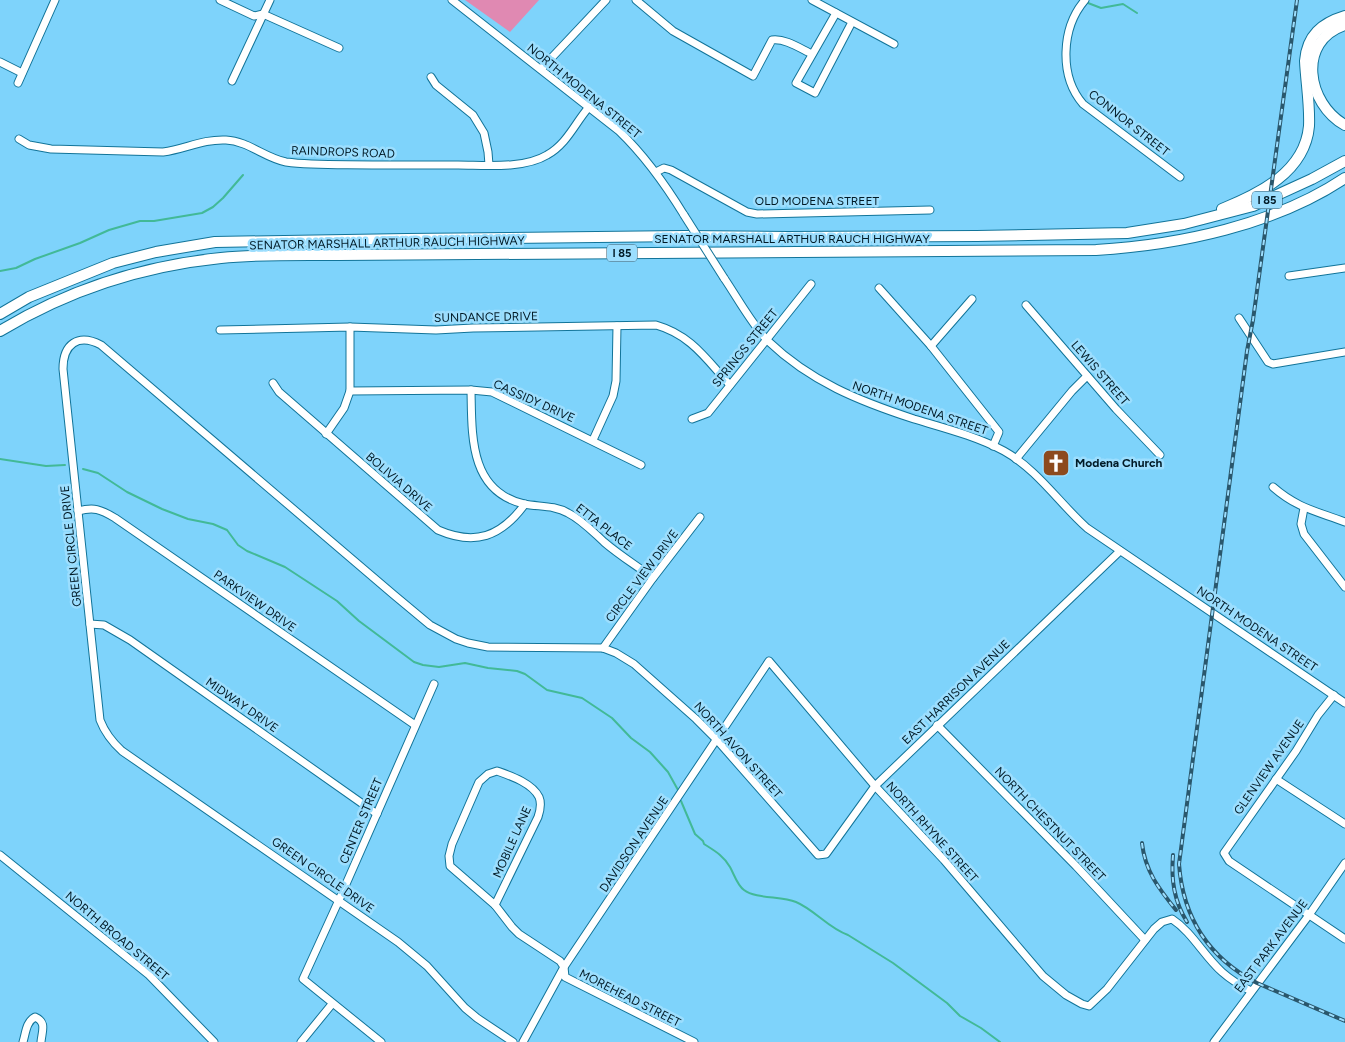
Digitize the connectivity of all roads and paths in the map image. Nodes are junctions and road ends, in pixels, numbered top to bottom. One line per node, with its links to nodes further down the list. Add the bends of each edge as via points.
1 (55, 0): 21 (street)
2 (220, 0): 11 (street, via 254,16)
3 (270, 0): 11 (street)
4 (452, 0): 20 (street, NORTH MODENA STREET)
5 (606, 0): 20 (street)
6 (636, 0): 18 (street, via 673,31 753,76 772,40)
7 (812, 0): 10 (street)
8 (1085, 0): 31 (street, CONNOR STREET, via 1074,17 1066,53 1075,94 1083,104)
9 (1345, 11): 14 (highway)
10 (836, 13): 13 (street); 18 (street)
11 (263, 14): 17 (street); 23 (street)
12 (1345, 16): 14 (highway)
13 (852, 22): 16 (street); 18 (street, via 815,93 796,83)
14 (1327, 22): 34 (highway, via 1313,34 1305,51 1309,117 1302,153 1276,182 1245,200)
15 (1345, 25): 26 (highway, via 1332,31 1319,44 1312,72 1324,107)
16 (894, 44)
17 (339, 48)
18 (812, 54)
19 (0, 62): 21 (street)
20 (541, 69): 25 (street, NORTH MODENA STREET)
21 (22, 73): 24 (street)
22 (431, 77): 29 (street, via 436,85 474,115 484,133)
23 (232, 81)
24 (18, 83)
25 (589, 107): 29 (street, RAINDROPS ROAD, via 562,144 548,155 525,163); 30 (street, NORTH MODENA STREET, via 634,146)
26 (1345, 125)
27 (19, 139): 29 (street, RAINDROPS ROAD, via 29,145 51,149 163,152 203,141 229,140 272,158 304,164)
28 (1345, 161): 34 (highway, SENATOR MARSHALL ARTHUR RAUCH HIGHWAY / I 85, via 1253,206)
29 (489, 165)
30 (656, 172): 33 (street, OLD MODENA STREET, via 664,168 671,170 757,214); 47 (street, NORTH MODENA STREET, bridge)
31 (1180, 177)
32 (1342, 181): 46 (highway, SENATOR MARSHALL ARTHUR RAUCH HIGHWAY / I 85, via 1297,204 1255,220 1193,238 1130,248 339,254 222,258 170,265 89,287)
33 (930, 210)
34 (1184, 224): 41 (highway, SENATOR MARSHALL ARTHUR RAUCH HIGHWAY / I 85, via 1127,232 977,236 215,242 114,263 29,297)
35 (1345, 268): 36 (street)
36 (1288, 276)
37 (811, 284): 47 (street, SPRINGS STREET)
38 (879, 288): 48 (street)
39 (972, 299): 48 (street)
40 (1026, 305): 50 (street, LEWIS STREET)
41 (0, 314)
42 (1239, 318): 49 (street, via 1268,362 1273,364)
43 (617, 326): 44 (street, SUNDANCE DRIVE, via 436,330); 52 (street, SUNDANCE DRIVE, via 656,325 684,337); 57 (street, via 613,396)
44 (350, 327): 45 (street, SUNDANCE DRIVE); 54 (street)
45 (220, 330)
46 (0, 331)
47 (767, 340): 52 (street, SPRINGS STREET); 58 (street, NORTH MODENA STREET, via 816,379 843,393)
48 (931, 346): 58 (street, via 999,432)
49 (1345, 352)
50 (1087, 376): 59 (street, LEWIS STREET); 60 (street)
51 (274, 383): 56 (street, BOLIVIA DRIVE, via 279,392)
52 (730, 385): 55 (street, SPRINGS STREET, via 708,413)
53 (471, 390): 54 (street, CASSIDY DRIVE); 57 (street, CASSIDY DRIVE, via 492,392); 63 (street, ETTA PLACE, via 475,458 480,470 505,497)
54 (350, 391): 56 (street, via 344,408)
55 (692, 419)
56 (326, 434): 63 (street, BOLIVIA DRIVE, via 426,521 452,536 473,538 497,531 510,523)
57 (593, 440): 61 (street, CASSIDY DRIVE)
58 (993, 446): 60 (street, NORTH MODENA STREET)
59 (1160, 454)
60 (1016, 458): 68 (street, NORTH MODENA STREET, via 1075,518)
61 (641, 465)
62 (1273, 487): 64 (street)
63 (525, 504): 69 (street, ETTA PLACE, via 551,506 567,512)
64 (1304, 508): 67 (street); 70 (street, via 1301,524 1304,534)
65 (78, 511): 71 (street, GREEN CIRCLE DRIVE); 72 (street, GREEN CIRCLE DRIVE, via 63,358 72,344 86,340 101,345 430,625); 78 (street, PARKVIEW DRIVE, via 90,508 115,518)
66 (700, 517): 69 (street, CIRCLE VIEW DRIVE)
67 (1345, 522)
68 (1120, 551): 76 (street, NORTH MODENA STREET); 79 (street, EAST HARRISON AVENUE)
69 (653, 578): 73 (street, CIRCLE VIEW DRIVE)
70 (1345, 587)
71 (90, 624): 83 (street, MIDWAY DRIVE, via 104,625 130,640); 88 (street, GREEN CIRCLE DRIVE, via 100,720 111,741)
72 (462, 641): 73 (street, NORTH AVON STREET, via 488,646)
73 (603, 648): 80 (street, NORTH AVON STREET, via 634,664)
74 (769, 661): 80 (street, DAVIDSON AVENUE); 82 (street, NORTH RHYNE STREET)
75 (434, 684): 78 (street, CENTER STREET)
76 (1334, 695): 77 (street, NORTH MODENA STREET); 81 (street, GLENVIEW AVENUE)
77 (1345, 703)
78 (414, 725): 83 (street, CENTER STREET)
79 (937, 725): 82 (street, EAST HARRISON AVENUE); 92 (street, NORTH CHESTNUT STREET)
80 (717, 740): 85 (street, NORTH AVON STREET); 93 (street, DAVIDSON AVENUE)
81 (1276, 779): 84 (street); 90 (street, GLENVIEW AVENUE, via 1224,853 1229,862)
82 (875, 786): 85 (street, EAST HARRISON AVENUE, via 826,854); 92 (street, NORTH RHYNE STREET, via 944,860 1043,976 1082,1004 1089,1006 1107,989)
83 (377, 814): 88 (street, CENTER STREET)
84 (1345, 824)
85 (818, 855)
86 (1, 857): 98 (street, NORTH BROAD STREET, via 149,975)
87 (1345, 863): 90 (street, EAST PARK AVENUE)
88 (339, 900): 95 (street, CENTER STREET, via 303,979); 101 (street, GREEN CIRCLE DRIVE, via 418,958 464,1008)
89 (495, 905): 89 (street, MOBILE LANE, via 450,866 449,856 479,782 497,771 531,788 539,797 541,806); 93 (street, MOBILE LANE, via 519,934)
90 (1309, 915): 91 (street); 94 (street, EAST PARK AVENUE)
91 (1345, 939)
92 (1145, 940): 94 (street, via 1162,922 1172,919 1181,924 1221,971)
93 (564, 967): 102 (street, DAVIDSON AVENUE); 103 (street, MOREHEAD STREET, via 565,977)
94 (1251, 991): 104 (street, EAST PARK AVENUE)
95 (332, 1004): 99 (street); 100 (street)
96 (23, 1042): 97 (street, via 30,1019 35,1017 44,1024)
97 (41, 1042)
98 (214, 1042)
99 (301, 1042)
100 (381, 1042)
101 (514, 1042)
102 (523, 1042)
103 (694, 1042)
104 (1214, 1042)

